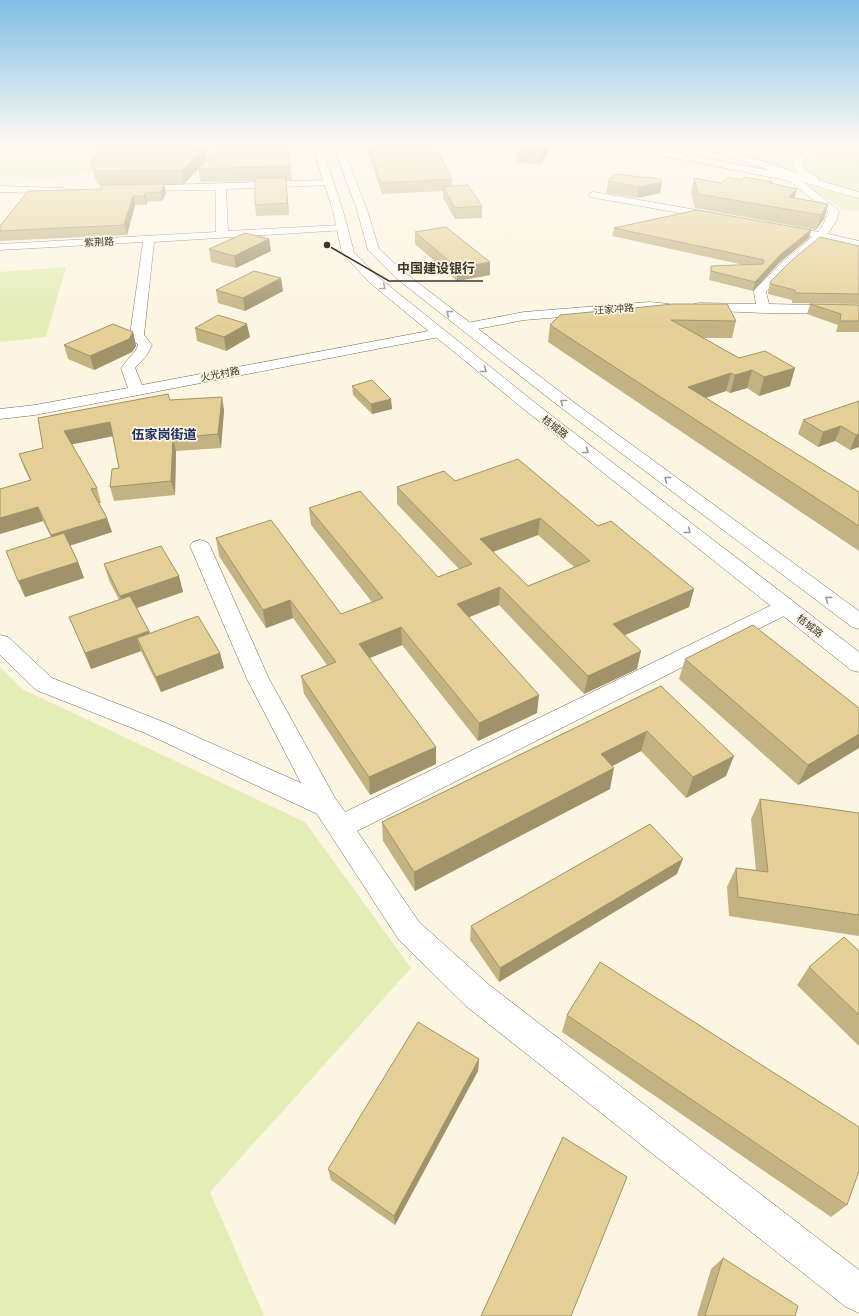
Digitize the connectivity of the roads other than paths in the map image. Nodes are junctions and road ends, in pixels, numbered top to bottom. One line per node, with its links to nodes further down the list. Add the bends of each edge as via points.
1 (221, 203): 9 (main road)
2 (335, 203): 7 (main road, 桔城路)
3 (359, 203): 16 (main road, one-way to 3, via 400,275 374,250)
4 (643, 203): 6 (main road)
5 (824, 203): 10 (main road, via 834,211)
6 (733, 219)
7 (341, 228): 9 (main road, 紫荆路); 17 (main road, 桔城路, one-way to 17, via 348,253 374,280)
8 (801, 232): 10 (main road)
9 (222, 234): 11 (main road, 紫荆路)
10 (822, 236): 12 (main road); 14 (main road, via 793,258 760,292)
11 (149, 239): 13 (main road, 紫荆路); 18 (main road, via 137,335 145,345 139,357 130,362 128,368)
12 (859, 244)
13 (0, 247)
14 (764, 308): 15 (main road, 汪家冲路); 16 (main road, 汪家冲路, via 650,306 524,316)
15 (859, 310)
16 (467, 327): 22 (main road, one-way to 16)
17 (439, 333): 18 (main road, 火光村路); 21 (main road, 桔城路, one-way to 21)
18 (137, 390): 19 (main road, 火光村路, via 35,410)
19 (0, 414)
20 (200, 546): 25 (main road, via 258,679)
21 (785, 607): 24 (main road, 桔城路); 25 (main road)
22 (859, 622)
23 (0, 642): 25 (main road, via 44,684 153,727)
24 (859, 664)
25 (333, 817): 26 (main road, via 409,931 477,995)
26 (859, 1294)

